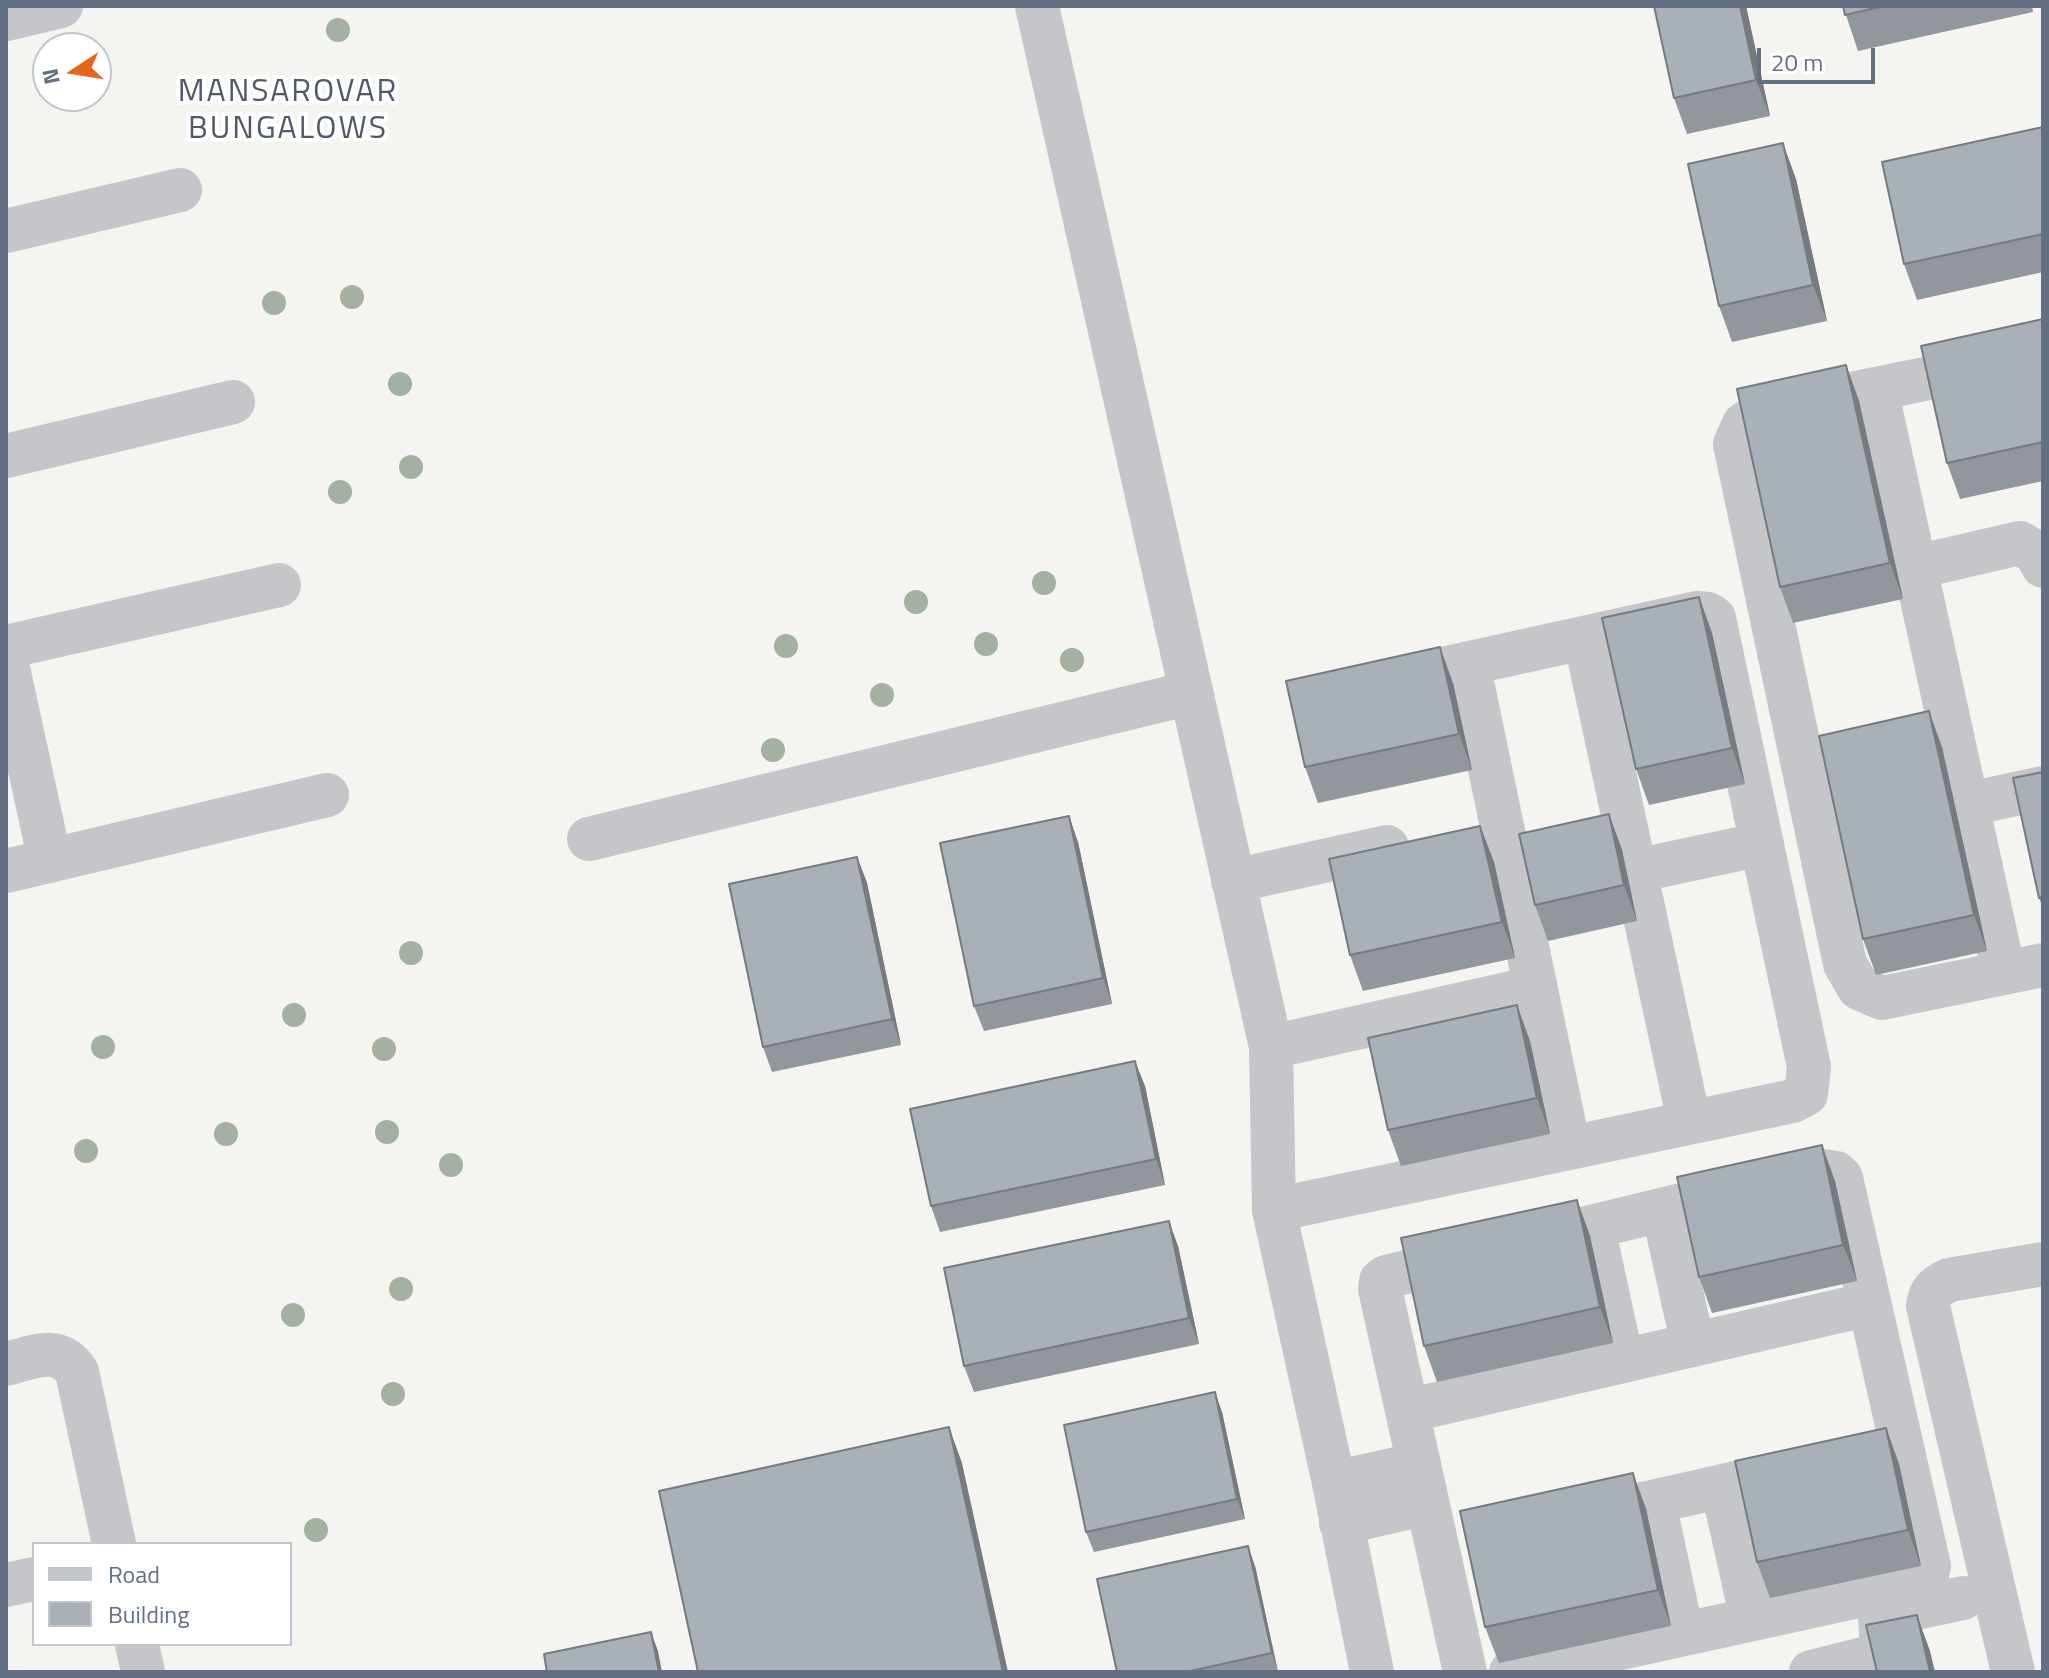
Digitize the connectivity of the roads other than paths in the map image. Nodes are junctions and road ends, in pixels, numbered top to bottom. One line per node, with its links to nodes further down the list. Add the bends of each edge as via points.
1 (61, 6): 3 (street)
2 (1037, 6): 18 (street)
3 (6, 19)
4 (180, 190): 5 (street)
5 (6, 231)
6 (2043, 355): 7 (street)
7 (1876, 389): 11 (street); 29 (street, via 1762,412 1744,424 1735,444 1845,964 1859,988 1882,998)
8 (233, 402): 9 (street)
9 (6, 456)
10 (2043, 566): 11 (street, via 2036,553 2020,543)
11 (1916, 567): 21 (street)
12 (279, 585): 14 (street)
13 (1585, 638): 16 (street); 24 (street, via 1697,613 1714,618); 27 (street)
14 (6, 647)
15 (6, 659): 25 (street)
16 (1468, 663): 17 (street); 30 (street, via 1484,825)
17 (1349, 690)
18 (1190, 693): 23 (street); 28 (street)
19 (2043, 788): 21 (street)
20 (327, 795): 25 (street)
21 (1969, 804): 29 (street)
22 (1424, 838): 28 (street)
23 (589, 839)
24 (1762, 844): 27 (street); 32 (street, via 1809,1067 1806,1094)
25 (50, 861): 26 (street)
26 (6, 871)
27 (1635, 871): 32 (street)
28 (1233, 881): 31 (street)
29 (2024, 969)
30 (1534, 988): 31 (street); 33 (street)
31 (1271, 1047): 34 (street)
32 (1689, 1121): 33 (street)
33 (1569, 1148): 34 (street)
34 (1274, 1210): 47 (street)
35 (1663, 1210): 36 (street); 38 (street, via 1823,1171 1836,1173); 39 (street)
36 (1593, 1227): 40 (street); 42 (street, via 1381,1281)
37 (2043, 1264): 62 (street, via 1949,1280 1936,1286 1928,1306)
38 (1869, 1304): 39 (street); 43 (street)
39 (1693, 1345): 40 (street)
40 (1622, 1361): 42 (street)
41 (6, 1364): 49 (street, via 59,1355 77,1372)
42 (1407, 1411): 44 (street)
43 (1902, 1447): 45 (street); 53 (street, via 1929,1566 1926,1580)
44 (1423, 1484): 47 (street); 59 (street, via 1454,1546)
45 (1722, 1486): 46 (street); 53 (street)
46 (1654, 1502): 48 (street); 54 (street)
47 (1337, 1503): 58 (street)
48 (1546, 1526)
49 (114, 1542)
50 (32, 1579): 51 (street)
51 (6, 1585)
52 (1963, 1598): 56 (street, via 1880,1619 1879,1655)
53 (1752, 1619): 54 (street)
54 (1682, 1634): 60 (street)
55 (137, 1646): 57 (street)
56 (1859, 1666): 61 (street)
57 (143, 1672)
58 (1372, 1672)
59 (1465, 1672)
60 (1511, 1672)
61 (1811, 1672)
62 (2013, 1672)

